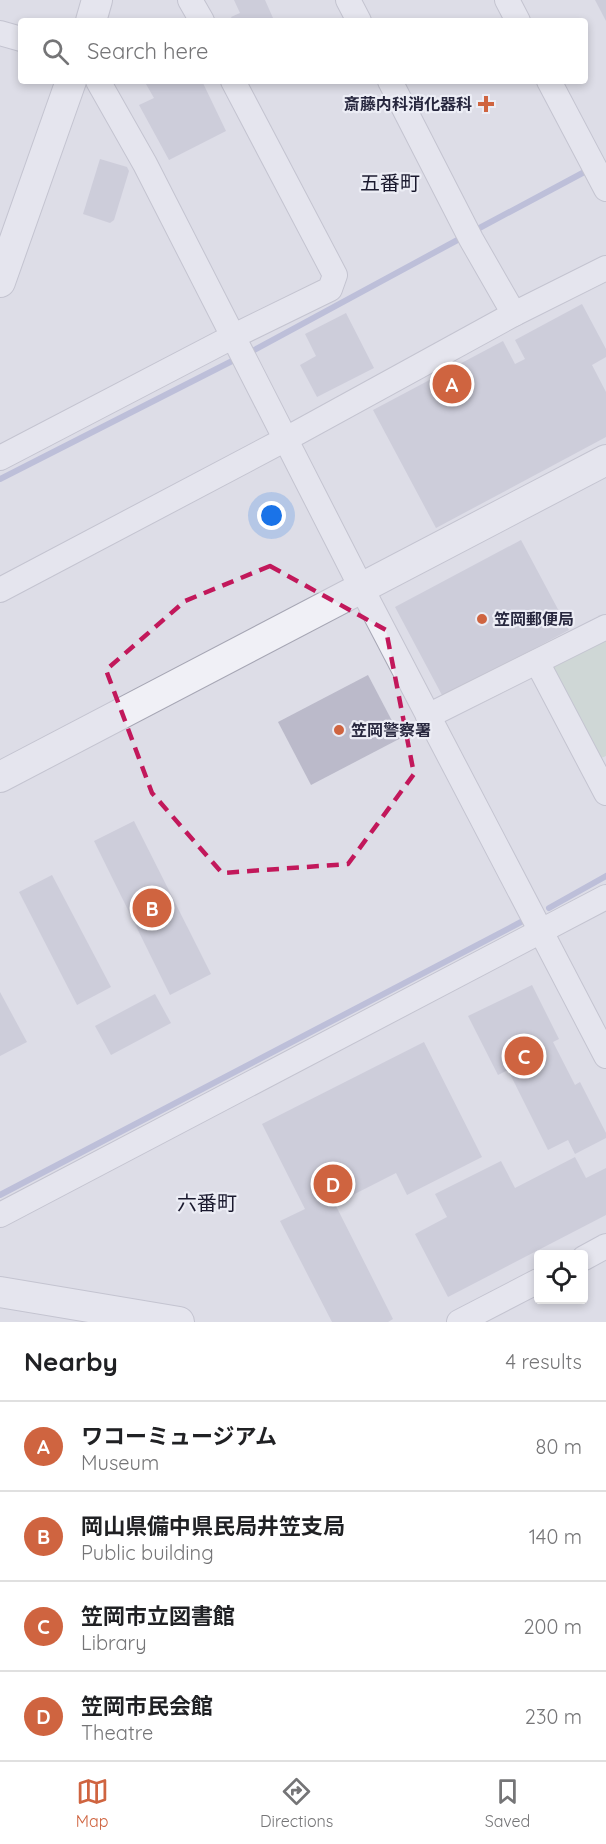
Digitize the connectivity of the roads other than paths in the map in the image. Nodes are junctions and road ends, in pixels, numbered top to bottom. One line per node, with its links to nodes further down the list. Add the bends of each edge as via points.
1 (97, 0): 5 (street)
2 (190, 0): 6 (street)
3 (348, 0): 7 (street)
4 (507, 0): 8 (street)
5 (92, 18)
6 (200, 18)
7 (357, 18)
8 (516, 18)
9 (0, 33): 10 (street)
10 (18, 38)
11 (70, 84): 18 (street)
12 (100, 84): 20 (street)
13 (235, 84): 20 (street, via 335,275 330,289)
14 (392, 84): 19 (street, via 468,234)
15 (551, 84): 16 (street)
16 (598, 164)
17 (606, 268): 19 (street)
18 (0, 282)
19 (514, 314): 21 (street)
20 (240, 350): 21 (street); 22 (street)
21 (286, 439): 24 (street); 25 (street)
22 (0, 458)
23 (606, 459): 24 (street)
24 (362, 589): 28 (street); 30 (street)
25 (0, 590)
26 (606, 627): 27 (street)
27 (537, 662): 28 (street); 29 (street)
28 (428, 716): 33 (street)
29 (600, 766): 31 (street)
30 (0, 777)
31 (606, 793)
32 (606, 897): 33 (street)
33 (541, 930): 34 (street); 35 (street)
34 (606, 1056)
35 (0, 1215)
36 (606, 1246): 37 (street)
37 (588, 1256)
38 (534, 1283): 41 (street)
39 (0, 1292): 40 (street)
40 (179, 1322)
41 (459, 1322)

